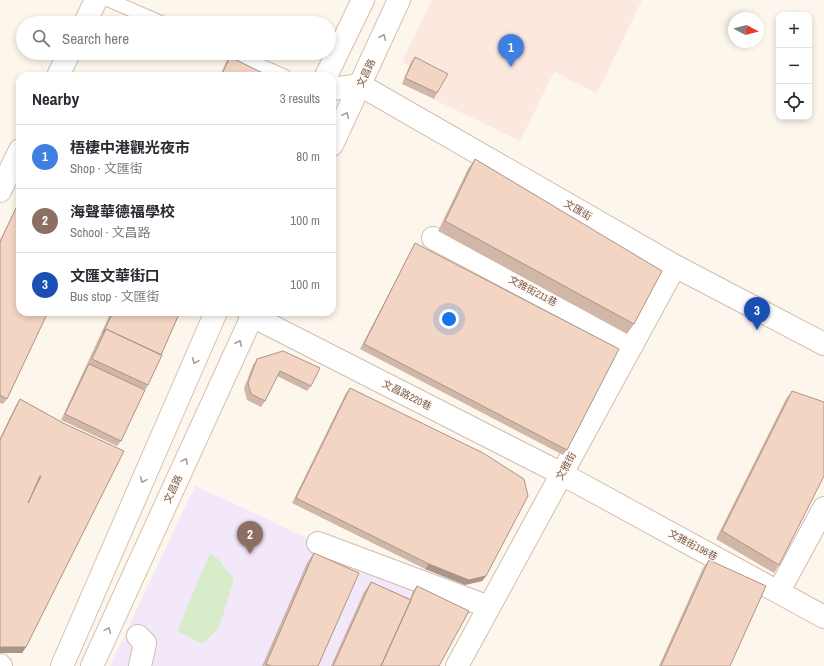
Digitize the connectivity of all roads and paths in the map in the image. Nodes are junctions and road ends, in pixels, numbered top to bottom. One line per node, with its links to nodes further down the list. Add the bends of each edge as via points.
1 (96, 0): 5 (street)
2 (109, 0): 6 (lane)
3 (363, 0): 7 (street)
4 (399, 0): 14 (street, 文昌路, one-way to 4)
5 (88, 16)
6 (146, 16)
7 (336, 55)
8 (66, 60): 11 (street)
9 (247, 60): 12 (lane)
10 (334, 60): 13 (street)
11 (60, 72)
12 (275, 72)
13 (328, 72)
14 (360, 85): 15 (street); 16 (street, 文昌路, one-way to 14); 21 (street, 文匯街)
15 (336, 88)
16 (336, 137)
17 (16, 158): 18 (street)
18 (10, 171): 19 (street)
19 (0, 191)
20 (433, 238): 25 (street, 文雅街211巷)
21 (675, 266): 25 (street, 文雅街); 26 (street, 文匯街)
22 (214, 316): 34 (street, one-way to 34)
23 (250, 316): 35 (street, 文昌路, one-way to 23)
24 (257, 316): 27 (street, 文昌路220巷)
25 (633, 344): 27 (street, 文雅街)
26 (824, 344)
27 (562, 474): 30 (street, 文雅街196巷); 31 (street, 文雅街)
28 (824, 508): 30 (street)
29 (318, 542): 31 (street)
30 (779, 591): 32 (street, 文雅街196巷)
31 (489, 607): 37 (street, 文雅街)
32 (824, 617)
33 (138, 636): 36 (street, via 145,643)
34 (62, 666)
35 (92, 666)
36 (140, 666)
37 (457, 666)

